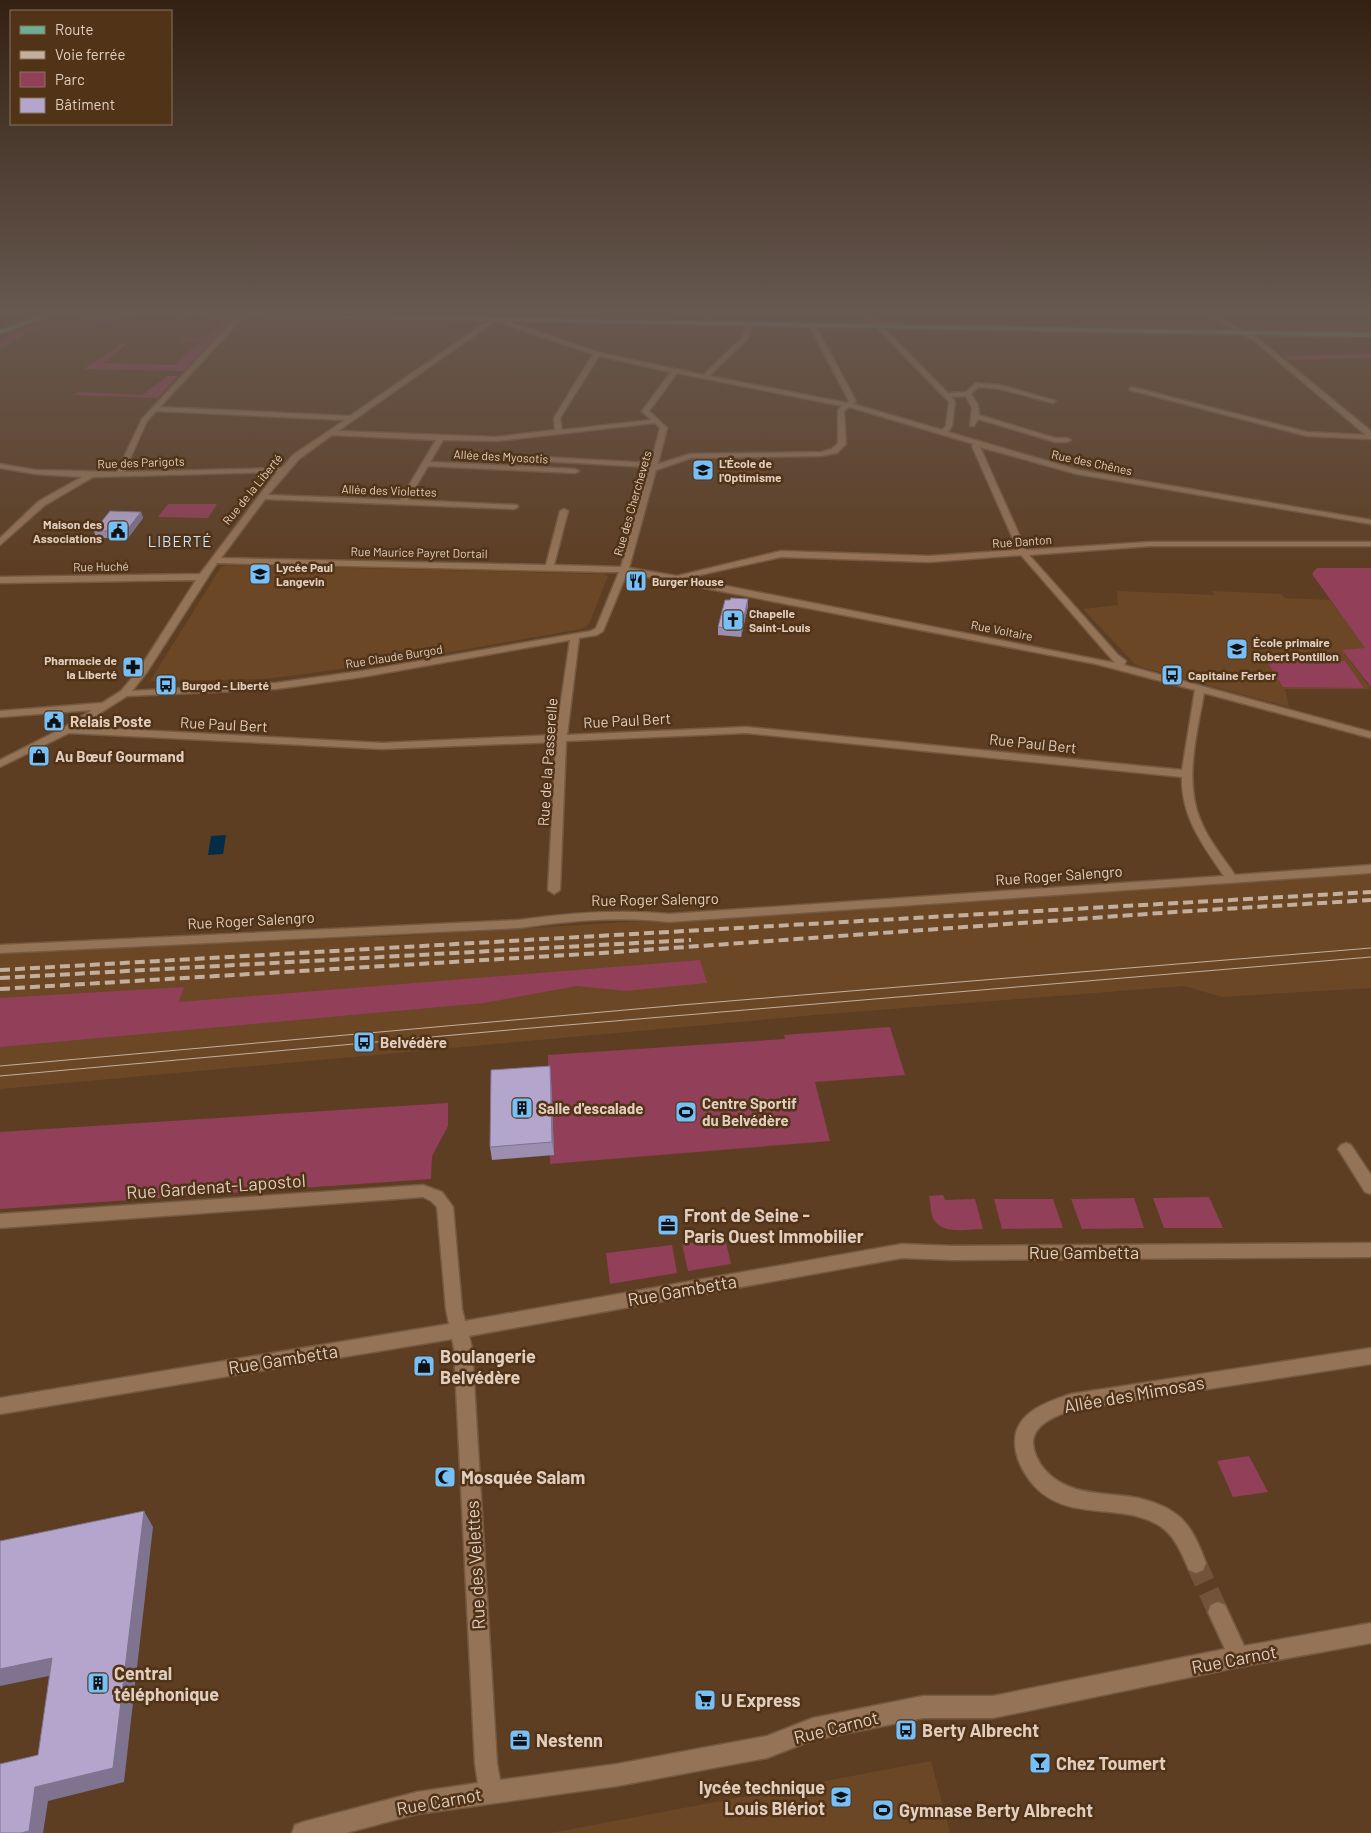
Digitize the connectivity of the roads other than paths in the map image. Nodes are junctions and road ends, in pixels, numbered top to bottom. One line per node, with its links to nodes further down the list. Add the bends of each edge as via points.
1 (166, 398): 14 (street)
2 (381, 398): 16 (street, Rue de la Liberté)
3 (570, 398): 22 (street, via 557,418)
4 (656, 398): 17 (street, Rue des Cherchevets, via 646,411)
5 (810, 398): 13 (street, Rue des Chênes)
6 (850, 398): 13 (street, via 852,401)
7 (948, 398): 23 (street, via 952,402 949,426)
8 (971, 398): 15 (street, via 976,405)
9 (1040, 398): 12 (street)
10 (1165, 398): 24 (street, via 1307,434)
11 (1325, 398): 19 (street)
12 (1053, 401)
13 (848, 405): 23 (street, Rue des Chênes); 31 (street, via 841,410 842,444 834,451 821,454 690,456)
14 (156, 409): 16 (street); 34 (street, via 144,420)
15 (976, 416): 18 (street); 26 (street, via 1055,440)
16 (352, 418): 21 (street, Rue de la Liberté)
17 (657, 421): 22 (street); 31 (street, Rue des Cherchevets, via 664,428)
18 (972, 425)
19 (1360, 426): 20 (street); 24 (street)
20 (1371, 427)
21 (331, 433): 25 (street); 32 (street, Rue de la Liberté, via 296,457)
22 (560, 433): 25 (street, via 496,439)
23 (944, 433): 27 (street, Rue des Chênes)
24 (1371, 436)
25 (441, 438): 29 (street, Allée des Myosotis)
26 (1067, 440)
27 (980, 444): 40 (street, Rue des Chênes, via 1077,472); 43 (street, via 976,446)
28 (541, 459): 31 (street)
29 (425, 464): 33 (street, Allée des Myosotis); 37 (street, Allée des Myosotis)
30 (0, 466): 35 (street, Rue des Parigots)
31 (655, 466): 46 (street, Rue des Cherchevets)
32 (284, 470): 34 (street, Rue des Parigots); 36 (street, Rue de la Liberté)
33 (576, 471)
34 (120, 473): 35 (street, Rue des Parigots)
35 (91, 475): 41 (street, via 42,503)
36 (263, 496): 37 (street, Allée des Violettes); 44 (street, Rue de la Liberté)
37 (403, 502): 38 (street, Allée des Violettes)
38 (514, 507)
39 (564, 511): 45 (street)
40 (1371, 522)
41 (0, 543)
42 (1371, 544): 43 (street, Rue Danton, via 1150,544)
43 (1023, 553): 48 (street, Rue Danton, via 929,559 781,554); 51 (street, via 1121,661)
44 (214, 560): 45 (street, Rue Maurice Payret Dortail); 47 (street, Rue de la Liberté)
45 (549, 568): 46 (street, Rue Maurice Payret Dortail)
46 (623, 570): 48 (street, Rue Voltaire); 50 (street, Rue Claude Burgod, via 600,629)
47 (202, 577): 49 (street, Rue Huché); 53 (street, Rue de la Liberté, via 142,672)
48 (679, 579): 51 (street, Rue Voltaire)
49 (0, 580)
50 (574, 637): 53 (street, Rue Claude Burgod, via 421,665 276,686); 58 (street, Rue de la Passerelle)
51 (1119, 666): 52 (street, Rue Voltaire)
52 (1200, 689): 57 (street, Rue Voltaire); 60 (street)
53 (125, 693): 54 (street, Rue de la Liberté)
54 (103, 706): 55 (street); 56 (street, Rue de la Liberté)
55 (0, 714)
56 (67, 730): 58 (street, Rue Paul Bert, via 382,746); 59 (street, Rue de la Liberté)
57 (1371, 735)
58 (561, 738): 60 (street, Rue Paul Bert, via 746,730); 63 (street, Rue de la Passerelle)
59 (0, 764)
60 (1187, 774): 62 (street, via 1191,812)
61 (1371, 869): 62 (street, Rue Roger Salengro)
62 (1232, 879): 64 (street, Rue Roger Salengro, via 669,918 639,914 602,915 519,924)
63 (554, 890)
64 (0, 949)
65 (1346, 1149): 66 (street)
66 (1371, 1188)
67 (434, 1194): 68 (street, Rue Gardenat-Lapostol, via 415,1192); 70 (street, Rue des Velettes, via 445,1207 454,1309)
68 (0, 1221)
69 (1371, 1250): 70 (street, Rue Gambetta, via 953,1253 902,1250)
70 (459, 1330): 72 (street, Rue Gambetta); 77 (street, Rue des Velettes)
71 (1371, 1356): 73 (street, Allée des Mimosas, via 1071,1402 1032,1421 1024,1447 1028,1463 1040,1479 1070,1497 1122,1504 1169,1520 1182,1535)
72 (0, 1406)
73 (1196, 1563)
74 (1218, 1612): 76 (street)
75 (1371, 1633): 76 (street, Rue Carnot)
76 (1239, 1657): 77 (street, Rue Carnot, via 993,1707 923,1707 813,1729 767,1747 617,1776)
77 (490, 1792): 78 (street, Rue Carnot, via 417,1803)
78 (303, 1833)

